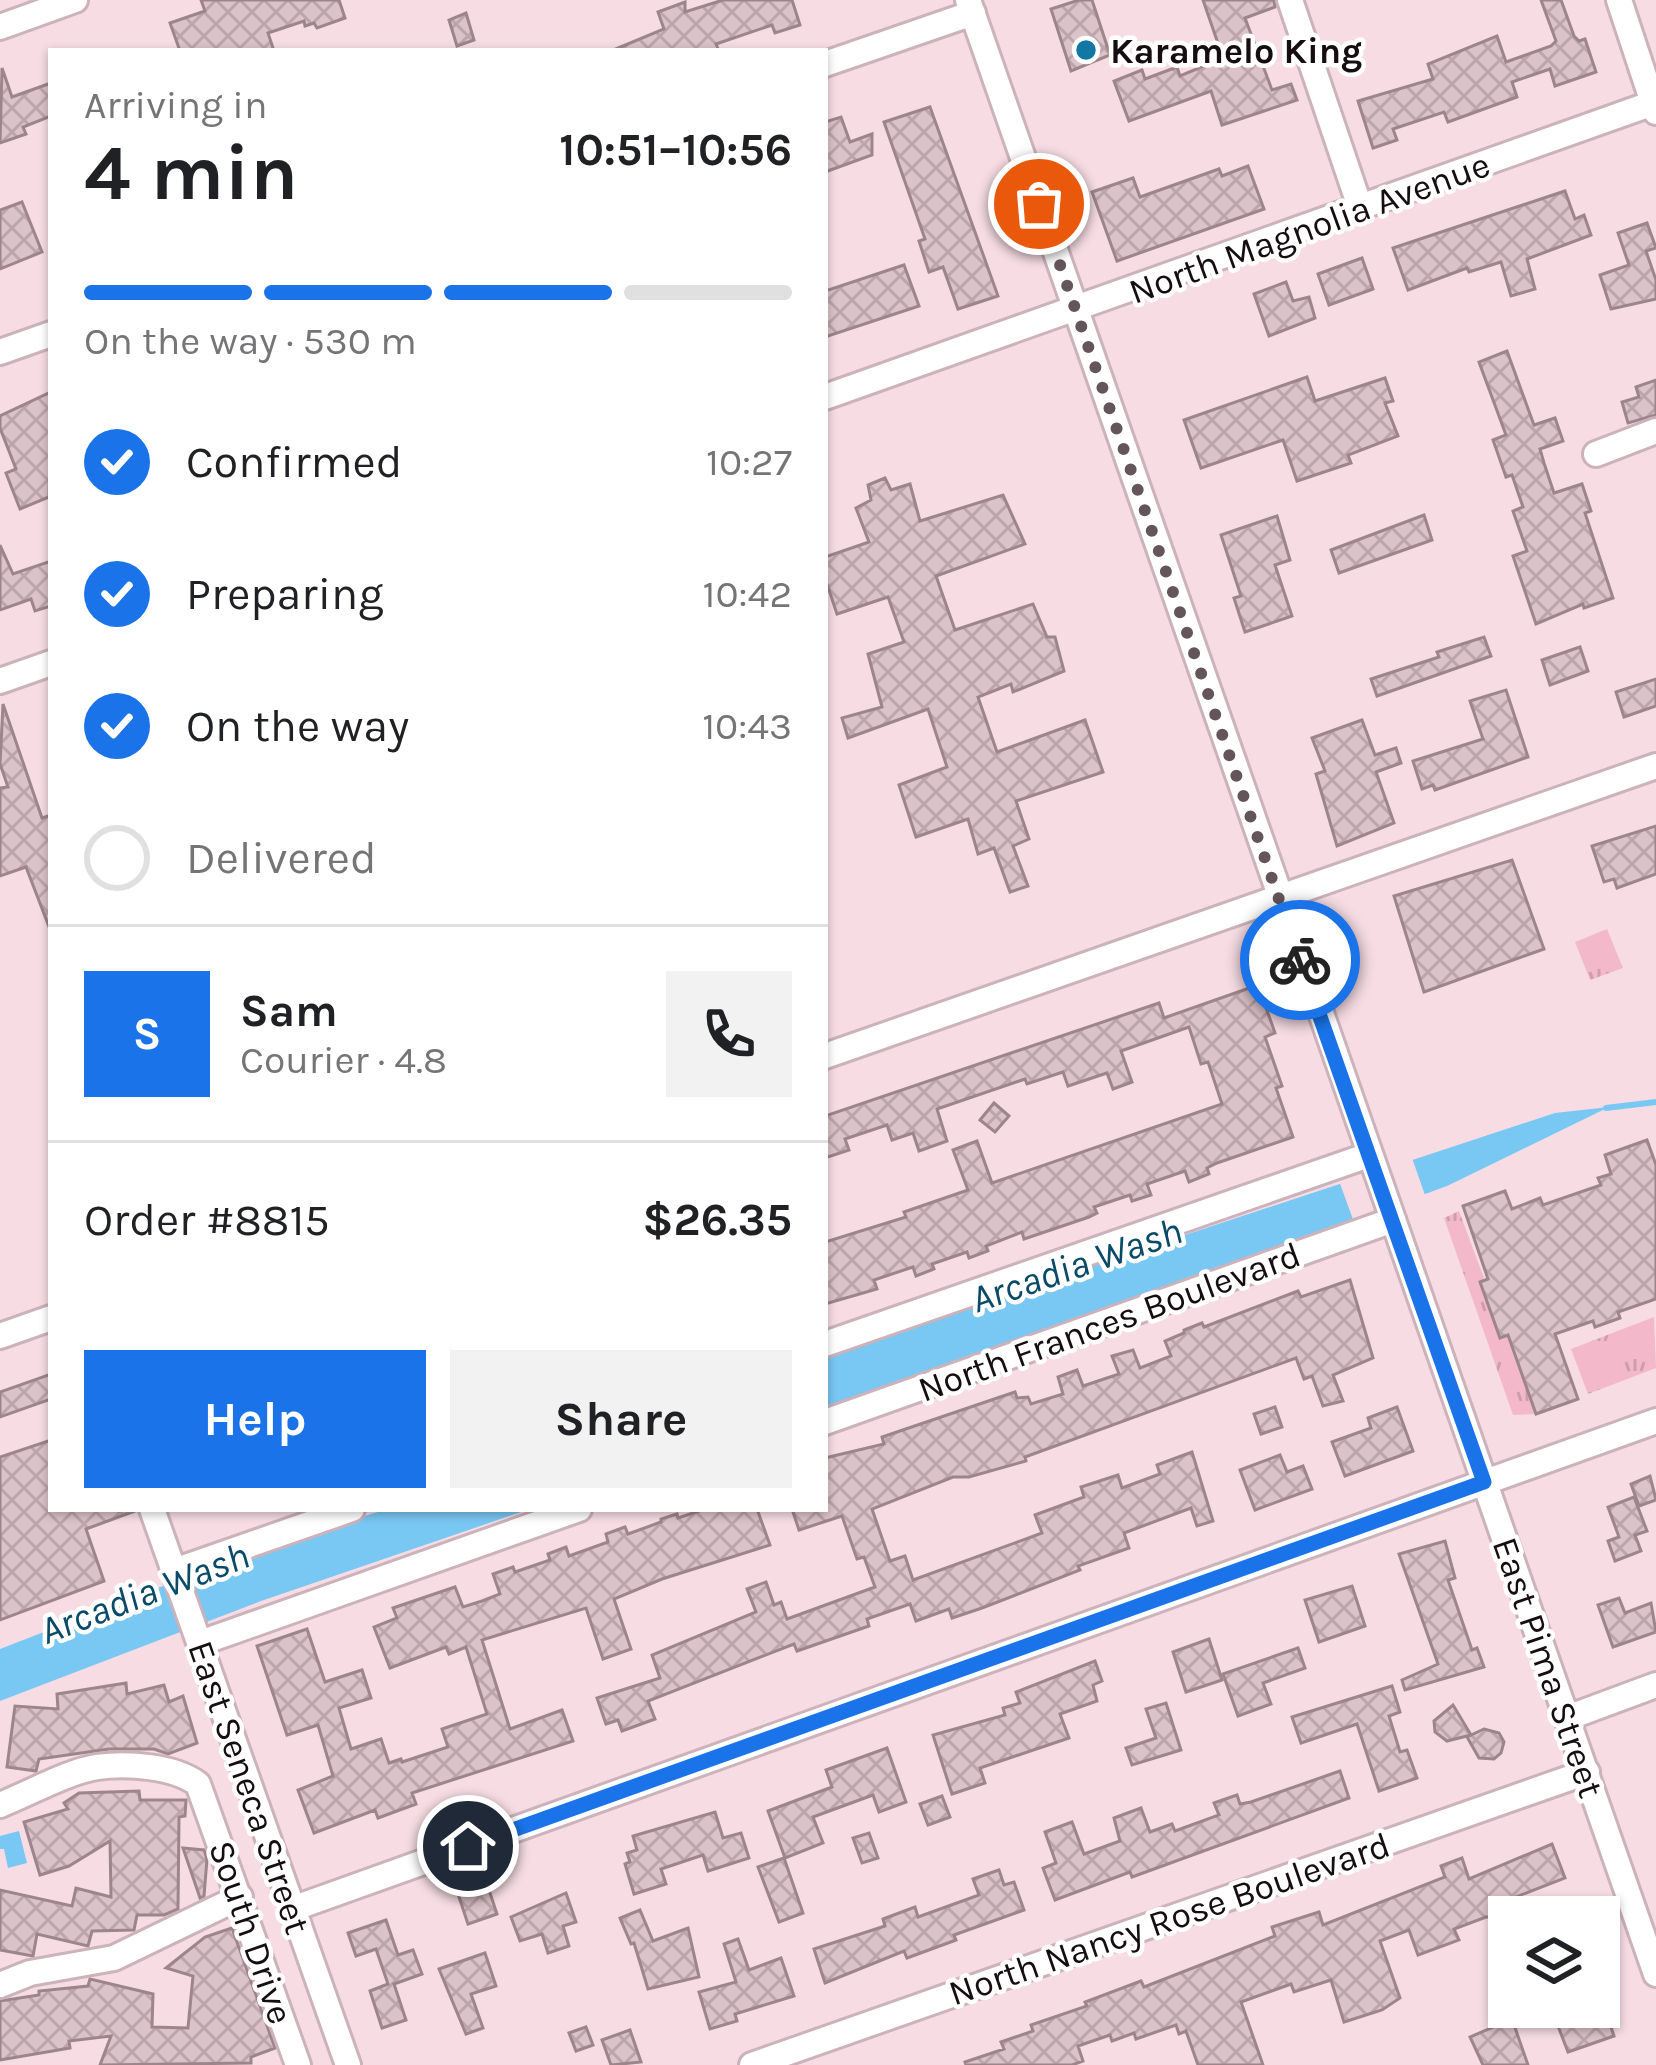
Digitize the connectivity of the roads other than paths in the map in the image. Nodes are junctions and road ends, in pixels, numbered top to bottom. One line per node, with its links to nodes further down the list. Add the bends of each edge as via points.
1 (75, 0): 5 (street)
2 (1290, 0): 9 (street)
3 (1619, 0): 8 (street)
4 (970, 6): 7 (street); 10 (street, East Pima Street)
5 (37, 7): 6 (street)
6 (0, 27)
7 (828, 63)
8 (1655, 106): 9 (street, North Magnolia Avenue)
9 (1360, 210): 10 (street, North Magnolia Avenue)
10 (1076, 311): 13 (street, North Magnolia Avenue); 19 (street, East Pima Street)
11 (48, 335): 12 (street)
12 (0, 352)
13 (828, 396)
14 (1656, 431): 15 (street)
15 (1596, 454)
16 (48, 667): 17 (street)
17 (0, 681)
18 (1656, 766): 19 (street)
19 (1279, 900): 20 (street); 21 (street, East Pima Street)
20 (828, 1055)
21 (1371, 1158): 22 (street, East Pima Street); 25 (street, North Frances Boulevard)
22 (1390, 1214): 26 (street, North Frances Boulevard); 28 (street, East Pima Street)
23 (48, 1319): 24 (street)
24 (0, 1336)
25 (828, 1343)
26 (828, 1421)
27 (1656, 1421): 28 (street)
28 (1484, 1482): 35 (street, East Pima Street); 39 (street)
29 (153, 1512): 32 (street, East Seneca Street)
30 (344, 1512): 32 (street)
31 (570, 1512): 33 (street)
32 (176, 1574): 33 (street, East Seneca Street)
33 (199, 1639): 39 (street, East Seneca Street)
34 (1656, 1685): 35 (street)
35 (1567, 1718): 36 (street, East Pima Street)
36 (1587, 1772): 40 (street, East Pima Street); 44 (street, North Nancy Rose Boulevard)
37 (0, 1805): 38 (street, South Drive, via 96,1767 184,1774 206,1799)
38 (240, 1898): 41 (street, via 114,1958); 42 (street, South Drive)
39 (292, 1909): 43 (street, East Seneca Street)
40 (1656, 1974)
41 (0, 1985)
42 (298, 2065)
43 (348, 2065)
44 (752, 2065)

